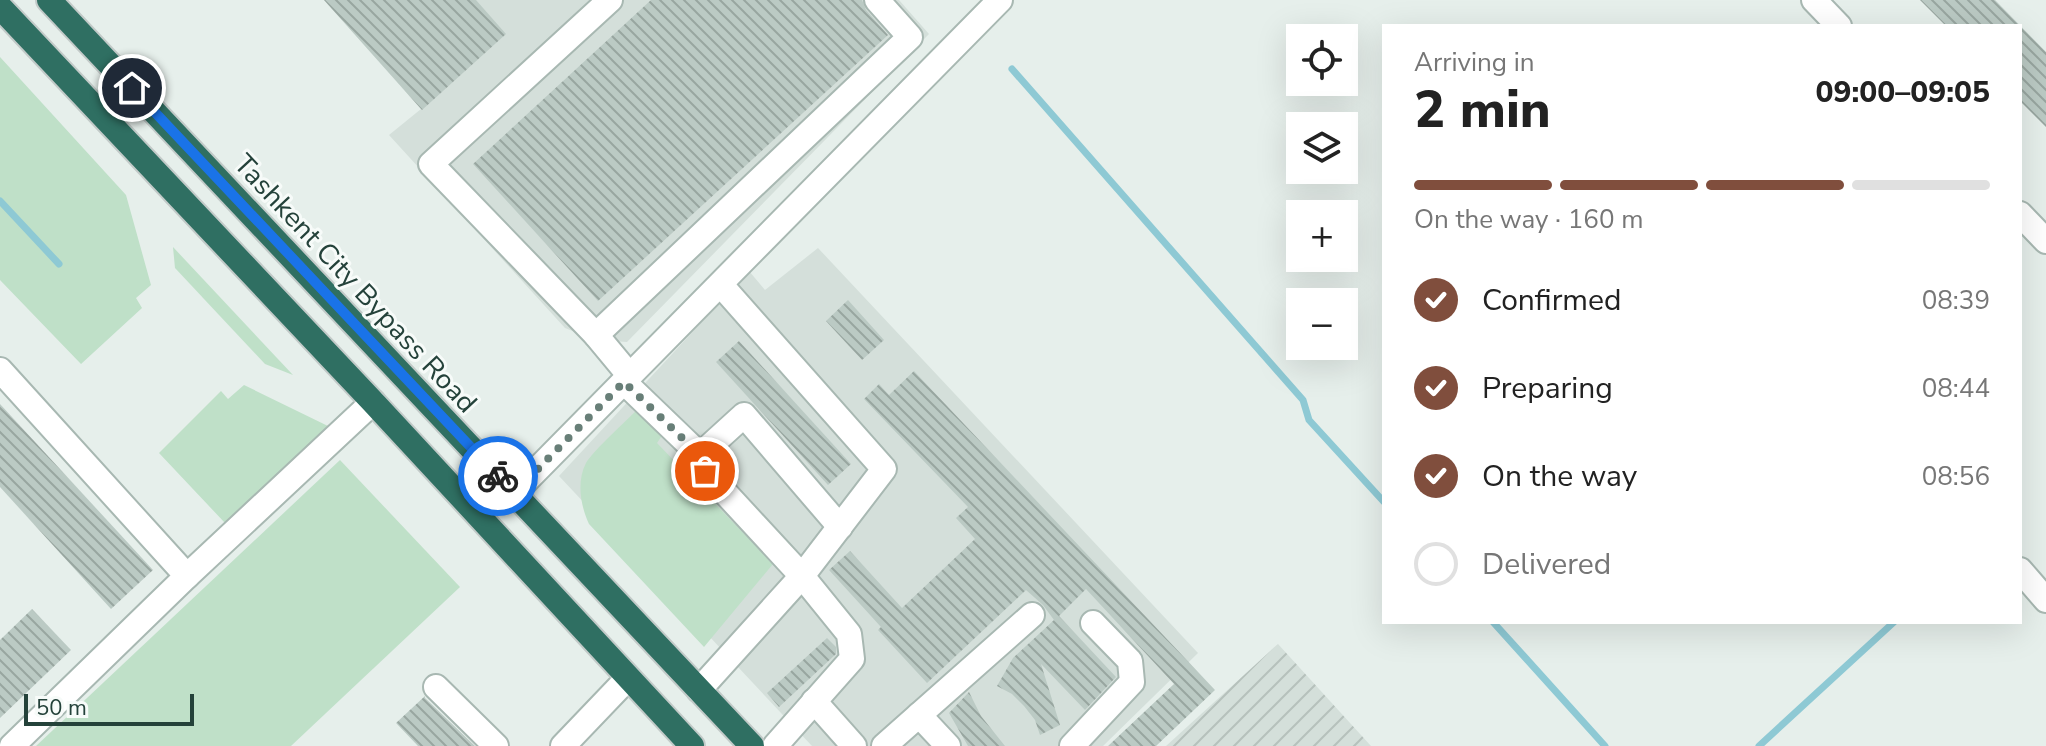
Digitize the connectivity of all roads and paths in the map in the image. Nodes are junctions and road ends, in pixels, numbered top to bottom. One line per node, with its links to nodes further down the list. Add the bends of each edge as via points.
1 (49, 0): 16 (highway, Tashkent City Bypass Road)
2 (610, 0): 11 (street, via 431,164)
3 (877, 0): 11 (street, via 910,37)
4 (1000, 0): 10 (street)
5 (1814, 0): 7 (street)
6 (0, 7): 14 (highway)
7 (1837, 24)
8 (2022, 216): 9 (street)
9 (2046, 241)
10 (721, 285): 13 (street); 17 (street, via 884,469)
11 (596, 335): 13 (street)
12 (0, 370): 19 (street)
13 (627, 379): 15 (street); 16 (street)
14 (373, 402): 19 (street); 24 (highway)
15 (700, 455): 17 (street, via 744,415); 20 (street, via 705,471)
16 (514, 493): 26 (highway, Tashkent City Bypass Road)
17 (840, 527): 20 (street)
18 (2022, 572): 21 (street)
19 (187, 576): 29 (street)
20 (802, 576): 26 (street); 27 (street, via 849,634 852,659)
21 (2046, 600)
22 (1032, 615): 28 (street)
23 (1093, 623): 38 (street, via 1130,661 1132,682)
24 (628, 678): 31 (street); 32 (highway)
25 (436, 687): 30 (street)
26 (699, 690): 33 (highway, Tashkent City Bypass Road)
27 (814, 701): 34 (street); 35 (street)
28 (919, 715): 36 (street); 37 (street)
29 (12, 746)
30 (496, 746)
31 (563, 746)
32 (692, 746)
33 (752, 746)
34 (775, 746)
35 (854, 746)
36 (884, 746)
37 (948, 746)
38 (1072, 746)

